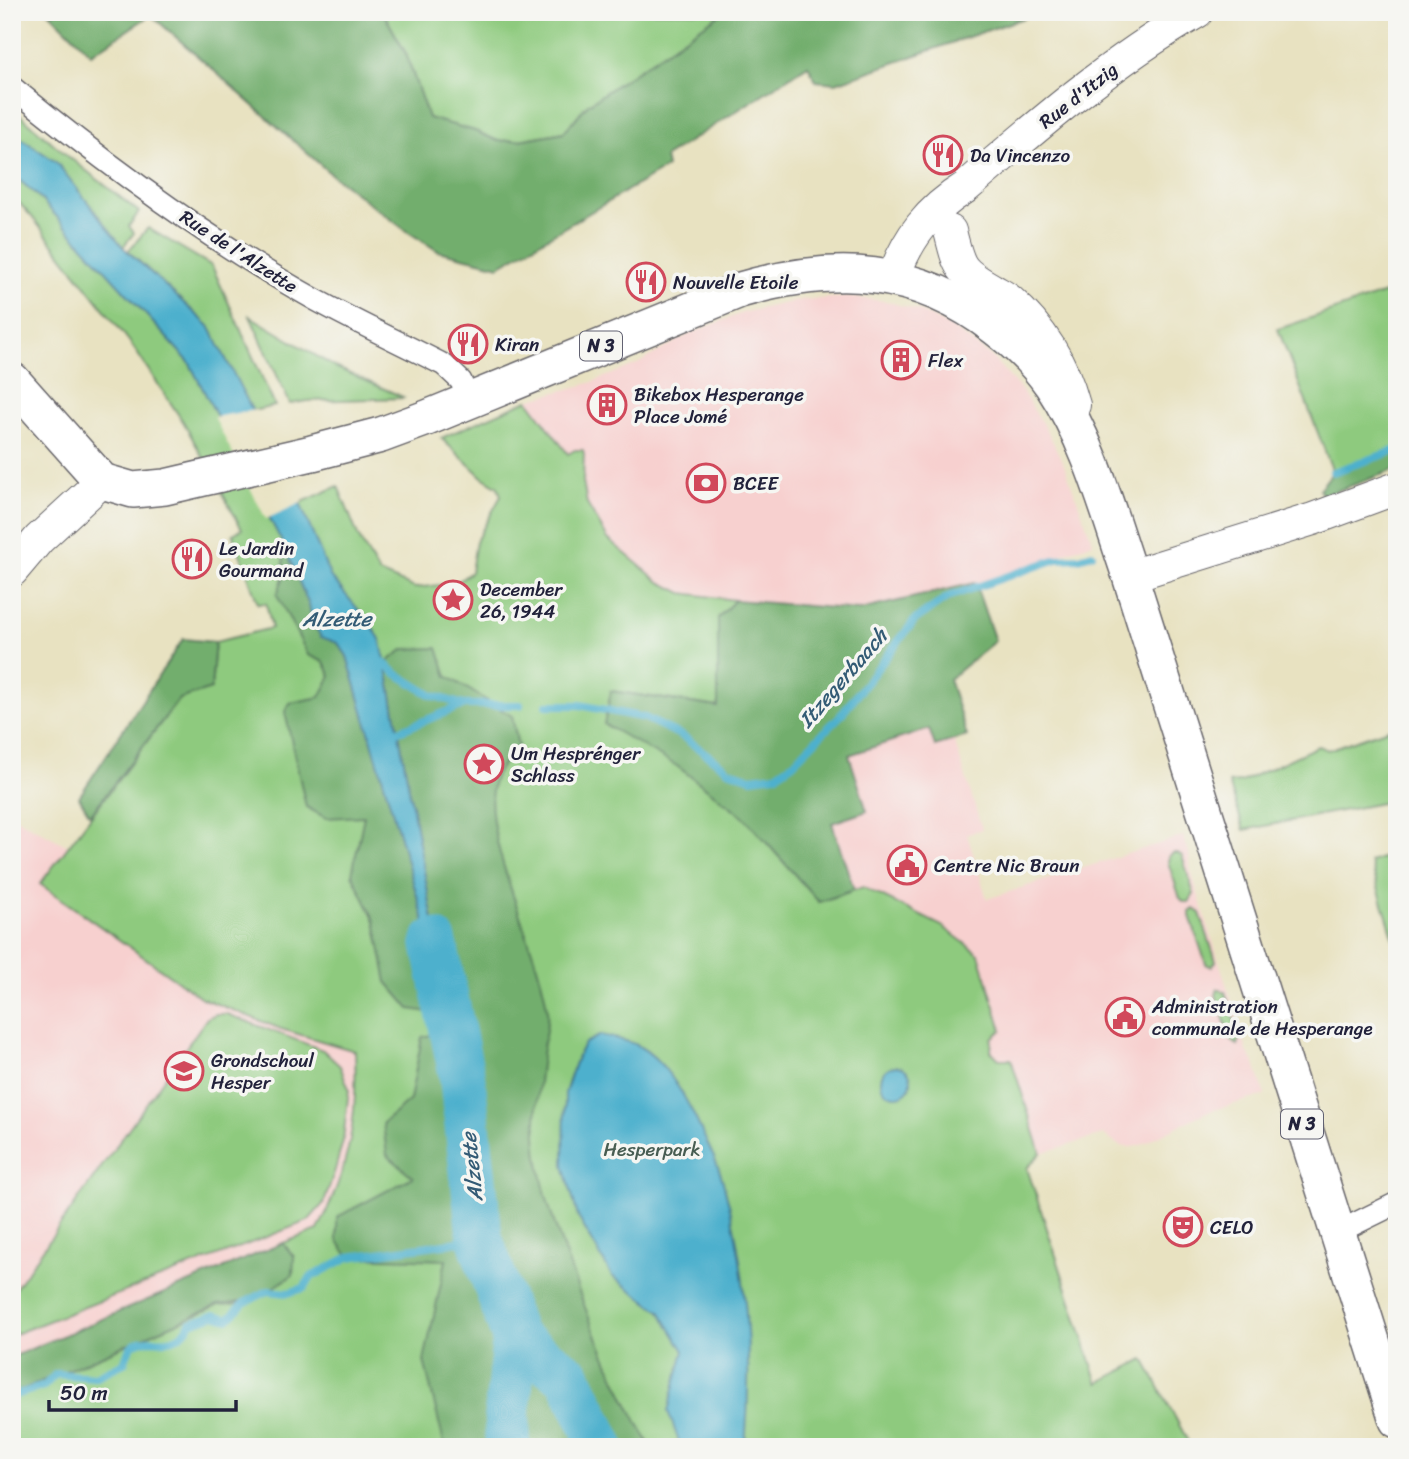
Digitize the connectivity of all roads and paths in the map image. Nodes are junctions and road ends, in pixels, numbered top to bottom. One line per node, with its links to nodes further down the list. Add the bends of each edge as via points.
1 (1197, 12): 3 (main road, Rue d'Itzig, via 1074,96)
2 (12, 87): 8 (street, Rue de l'Alzette, via 86,148 227,246 315,299 444,365 461,381)
3 (965, 187): 4 (main road); 5 (main road, Rue d'Itzig, via 913,234)
4 (950, 231): 6 (main road); 9 (main road, via 965,274 1009,300 1043,336 1067,379)
5 (893, 279): 6 (main road, N 3); 8 (main road, N 3, via 856,273 777,279)
6 (929, 288): 9 (main road, N 3, via 976,312 1017,344 1052,384)
7 (12, 380): 10 (main road)
8 (468, 401): 10 (main road, N 3, via 381,435 165,487 133,490)
9 (1086, 448): 13 (main road, N 3)
10 (102, 481): 12 (main road, via 39,538)
11 (1397, 488): 13 (main road)
12 (12, 571)
13 (1130, 576): 15 (main road, N 3)
14 (1397, 1203): 15 (street)
15 (1336, 1233): 16 (main road, N 3)
16 (1397, 1420)

